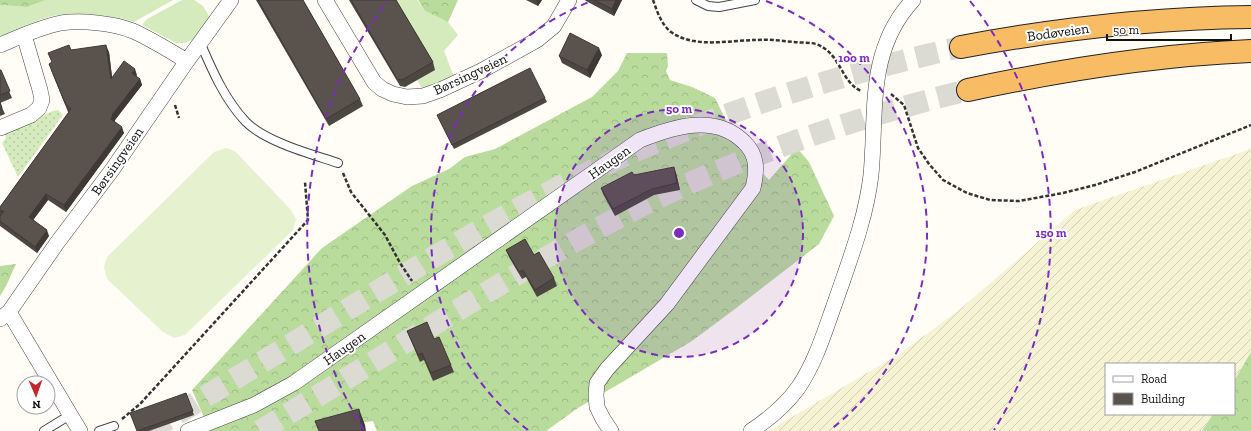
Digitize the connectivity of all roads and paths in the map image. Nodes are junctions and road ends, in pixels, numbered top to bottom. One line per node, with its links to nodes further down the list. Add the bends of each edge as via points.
1 (231, 0): 10 (street, Børsingveien)
2 (325, 0): 3 (street, Børsingveien, via 374,82 393,94 407,97 423,96 440,90 537,40 554,26)
3 (569, 0)
4 (653, 0): 16 (path, via 659,17 670,31 687,40 760,40 815,44 830,53 849,82 861,91)
5 (696, 0): 6 (lane, via 708,6 719,7)
6 (755, 0)
7 (913, 0): 31 (street, via 894,26 882,53 875,92 871,174 867,199 856,243 815,357 798,388 782,407)
8 (1251, 17): 12 (highway, Bodøveien, via 1208,17 1127,23 1062,30)
9 (24, 35): 11 (street); 14 (street, via 61,23 108,25 133,31); 19 (street, via 42,100 39,108 31,115)
10 (200, 42): 14 (street, Børsingveien); 20 (lane, via 211,69 231,103 247,123 288,146)
11 (0, 45)
12 (961, 47)
13 (1251, 51): 15 (highway, via 1196,54 1098,65)
14 (187, 61): 23 (street, Børsingveien, via 112,170)
15 (968, 90)
16 (867, 92)
17 (891, 94): 18 (path, via 904,105 918,148 943,180 967,193 990,200 1019,200 1095,185 1135,172)
18 (1251, 125)
19 (0, 128)
20 (338, 163): 22 (path, via 351,192 386,235 400,263)
21 (305, 182): 25 (path, via 308,220 140,404)
22 (424, 293): 29 (street, Haugen, via 294,383 254,405); 30 (street, Haugen, via 640,140 667,130 688,126 708,125 737,134 748,145 755,159 757,173 753,188 667,304 607,369 598,383 597,407)
23 (5, 315): 24 (street)
24 (70, 415): 26 (lane); 27 (street)
25 (114, 426): 28 (lane)
26 (44, 431)
27 (80, 431)
28 (99, 431)
29 (188, 431)
30 (611, 431)
31 (751, 431)

